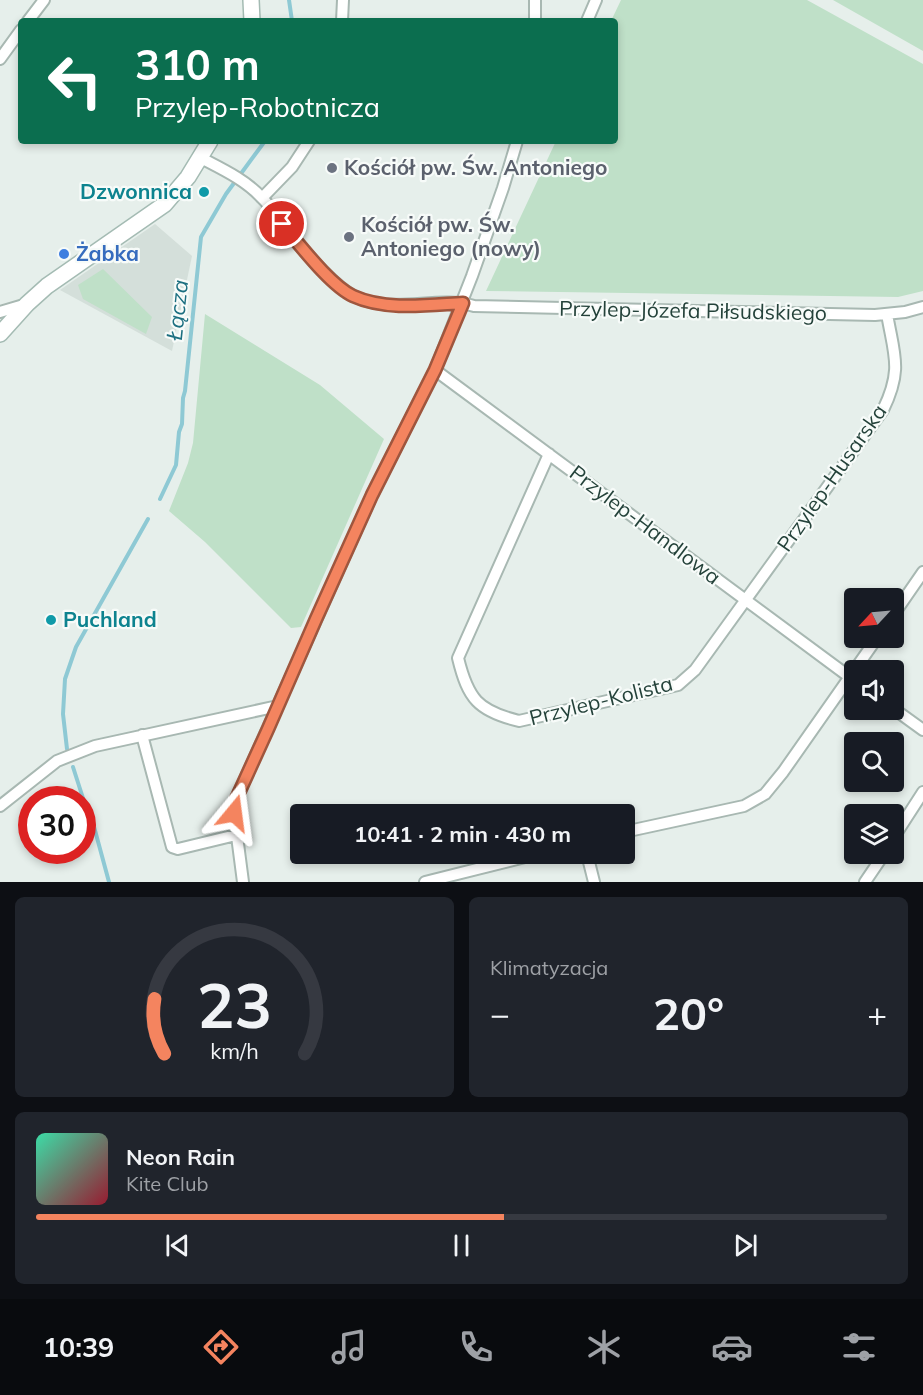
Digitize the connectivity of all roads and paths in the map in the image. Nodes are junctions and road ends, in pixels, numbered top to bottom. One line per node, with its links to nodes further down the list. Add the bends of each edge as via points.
1 (44, 0): 6 (street)
2 (251, 0): 7 (main road)
3 (343, 0): 8 (street)
4 (535, 0): 9 (street)
5 (596, 0): 10 (street)
6 (29, 18)
7 (252, 18)
8 (342, 18)
9 (535, 18)
10 (588, 18)
11 (18, 34): 12 (street)
12 (0, 59)
13 (208, 144): 16 (main road)
14 (307, 144): 17 (street, via 292,167)
15 (516, 144): 18 (street)
16 (201, 158): 17 (street, Przylep-Józefa Piłsudskiego); 19 (main road, via 165,204)
17 (262, 198): 18 (street, Przylep-Józefa Piłsudskiego, via 315,262 352,296 403,305)
18 (463, 303): 22 (street, Przylep-Józefa Piłsudskiego); 24 (street)
19 (27, 304): 21 (street); 23 (main road)
20 (923, 308): 22 (street, Przylep-Józefa Piłsudskiego)
21 (0, 312)
22 (887, 314): 27 (street, Przylep-Husarska, via 897,366 893,390 883,410)
23 (0, 334)
24 (435, 370): 25 (street, Przylep-Handlowa); 31 (street, via 372,495)
25 (549, 454): 27 (street, Przylep-Handlowa); 27 (street, Przylep-Kolista, via 458,658 464,682 476,703 496,716 519,721 678,684 695,670)
26 (923, 573): 28 (street)
27 (746, 599): 29 (street, Przylep-Handlowa)
28 (904, 600)
29 (844, 673)
30 (844, 690): 38 (street, via 765,794 744,806)
31 (278, 706): 34 (street); 39 (street, via 237,797)
32 (904, 716): 33 (street)
33 (923, 729)
34 (142, 735): 36 (street, via 94,746 57,761); 39 (street, via 172,847 178,849)
35 (923, 792): 37 (street)
36 (0, 806)
37 (904, 821)
38 (635, 830)
39 (237, 835): 43 (street)
40 (497, 864): 44 (street)
41 (590, 864): 45 (street)
42 (877, 864): 46 (street)
43 (243, 882)
44 (425, 882)
45 (594, 882)
46 (865, 882)

